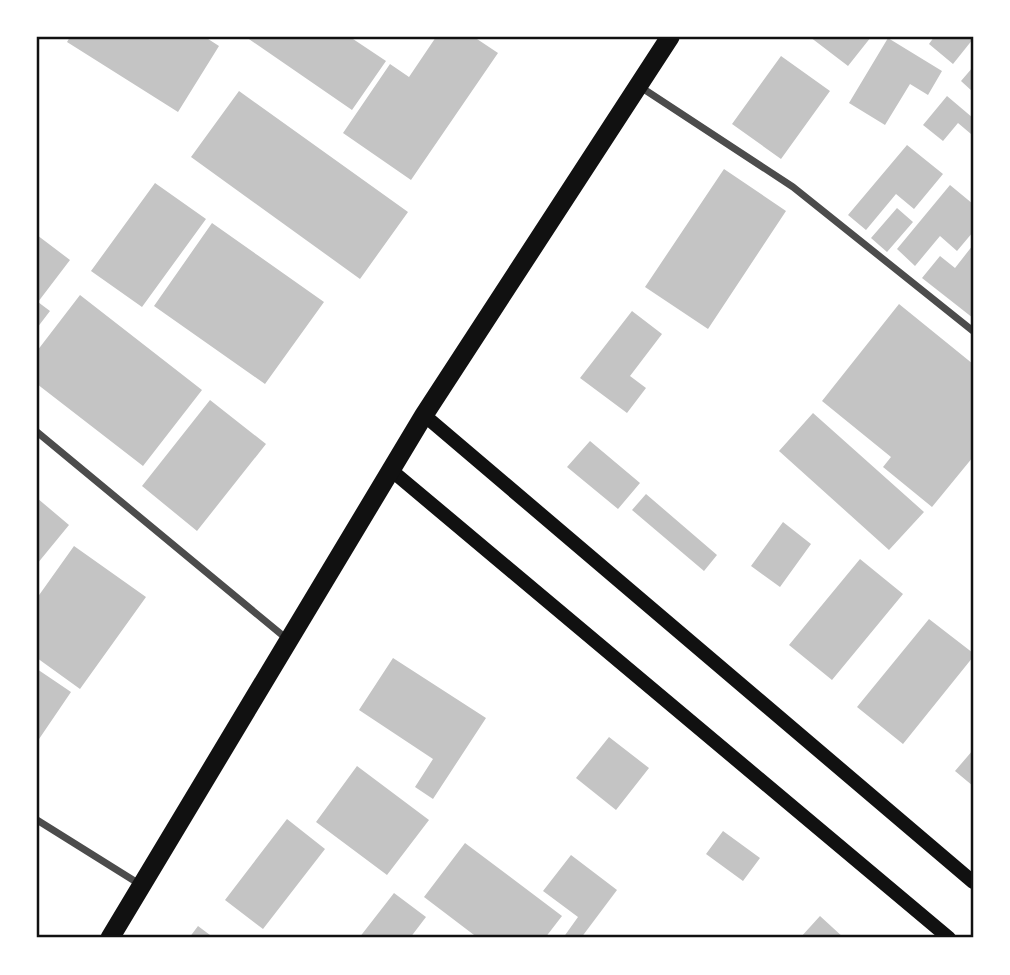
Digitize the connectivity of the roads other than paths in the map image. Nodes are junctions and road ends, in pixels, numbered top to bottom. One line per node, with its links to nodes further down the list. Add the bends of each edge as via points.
1 (670, 37): 2 (highway)
2 (638, 85): 3 (street, via 793,187); 4 (highway)
3 (973, 331)
4 (424, 415): 6 (highway); 9 (main road)
5 (37, 432): 7 (street)
6 (391, 470): 7 (highway); 12 (main road)
7 (288, 640): 10 (highway)
8 (37, 820): 10 (street)
9 (973, 882)
10 (142, 885): 11 (highway)
11 (110, 938)
12 (949, 938)

